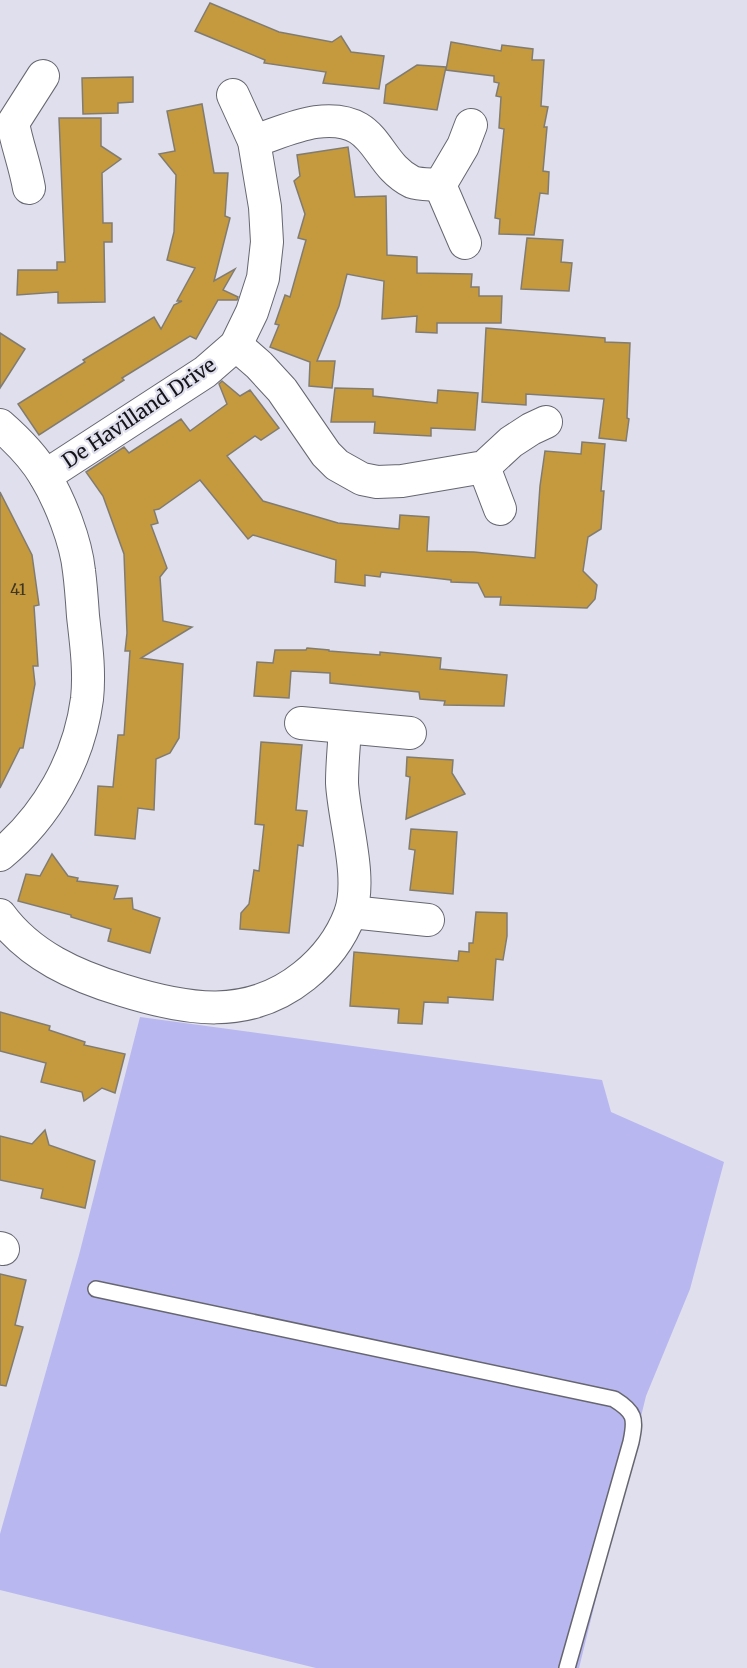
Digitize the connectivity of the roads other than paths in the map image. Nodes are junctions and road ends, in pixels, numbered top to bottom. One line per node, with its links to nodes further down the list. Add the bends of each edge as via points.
1 (43, 76): 3 (street, via 31,98)
2 (233, 95): 5 (street, De Havilland Drive)
3 (6, 123): 7 (street, via 25,165)
4 (471, 125): 6 (street)
5 (254, 141): 6 (street, via 314,122 347,124 370,136 395,169 414,183); 9 (street, De Havilland Drive, via 267,242 263,278)
6 (440, 185): 8 (street)
7 (29, 188)
8 (465, 243)
9 (236, 345): 12 (street, via 282,390 326,454 355,476 377,482 402,481); 13 (street, De Havilland Drive, via 205,372)
10 (546, 422): 12 (street, via 511,442)
11 (0, 424): 13 (street)
12 (484, 467): 14 (street)
13 (45, 476): 18 (street, via 67,523 79,568 88,664 87,698 70,763 54,793 37,818)
14 (500, 509)
15 (300, 723): 16 (street)
16 (345, 728): 17 (street); 19 (street, via 342,783 353,869)
17 (410, 734)
18 (0, 855)
19 (351, 912): 20 (street, via 318,965 294,984 265,1000 214,1008 152,999 94,982 53,963 27,944); 21 (street)
20 (0, 915)
21 (428, 920)
22 (96, 1289): 23 (lane, via 614,1399 628,1408 635,1422 631,1442)
23 (567, 1668)

